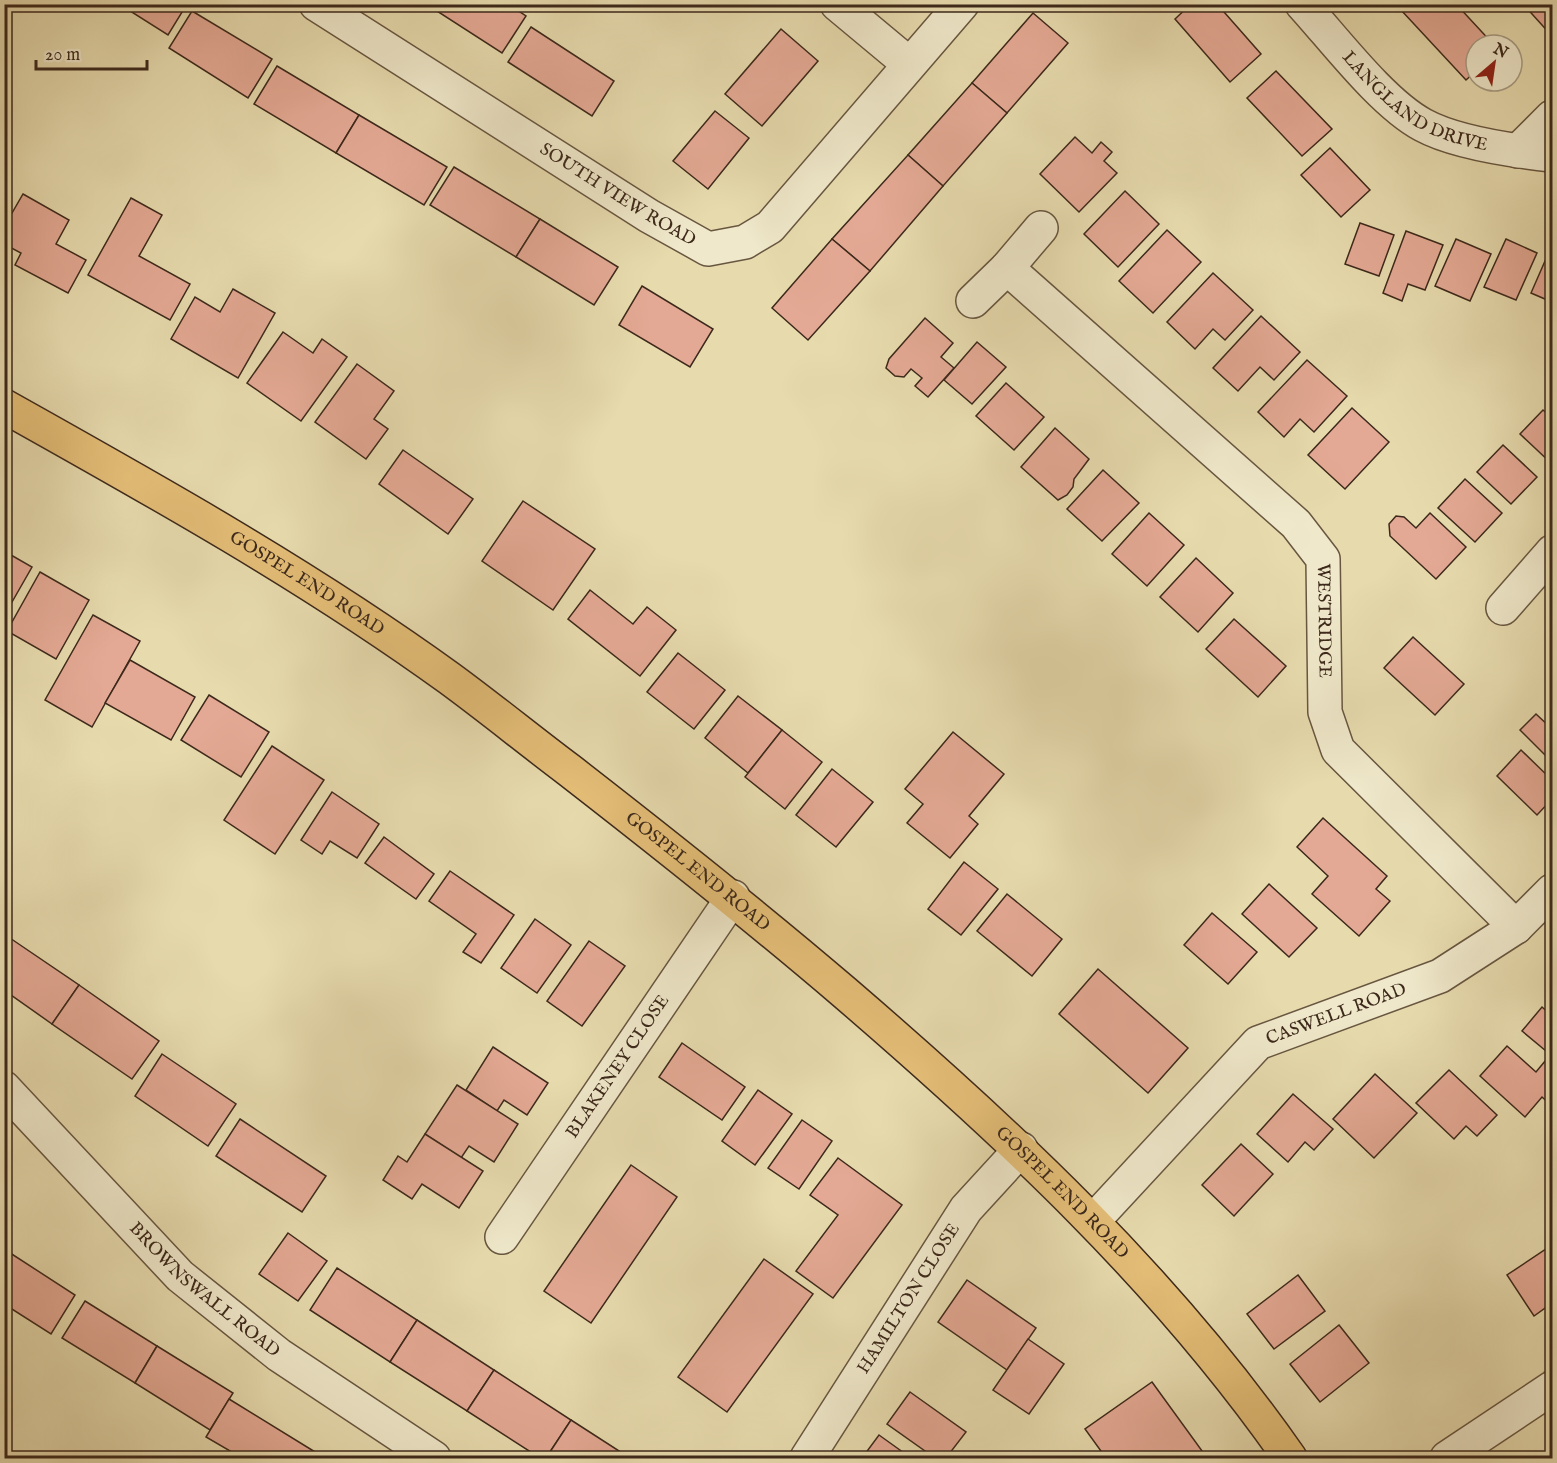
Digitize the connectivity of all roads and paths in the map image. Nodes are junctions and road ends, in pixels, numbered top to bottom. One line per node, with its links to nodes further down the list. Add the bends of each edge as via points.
1 (316, 4): 5 (street, SOUTH VIEW ROAD, via 649,216 708,249 745,242 770,227)
2 (837, 4): 5 (street)
3 (962, 4): 5 (street, SOUTH VIEW ROAD)
4 (1302, 4): 7 (street, LANGLAND DRIVE, via 1382,92 1423,125)
5 (909, 64)
6 (1552, 117): 7 (street)
7 (1518, 151): 8 (street, LANGLAND DRIVE)
8 (1552, 155)
9 (1041, 228): 10 (street)
10 (1007, 268): 11 (street); 17 (street, WESTRIDGE, via 1296,524 1323,559 1325,712 1338,750)
11 (974, 301)
12 (4, 406): 16 (main road, GOSPEL END ROAD, via 216,525 429,664)
13 (1552, 552): 14 (street)
14 (1503, 608)
15 (1552, 891): 17 (street, CASWELL ROAD)
16 (733, 897): 19 (main road, GOSPEL END ROAD); 21 (street, BLAKENEY CLOSE)
17 (1516, 927): 20 (street, CASWELL ROAD, via 1440,976 1258,1043)
18 (4, 1088): 23 (street, BROWNSWALL ROAD, via 180,1276 279,1355)
19 (1021, 1149): 20 (main road, GOSPEL END ROAD); 24 (street, HAMILTON CLOSE, via 966,1209)
20 (1093, 1221): 25 (main road, GOSPEL END ROAD, via 1198,1336)
21 (502, 1237)
22 (1552, 1388): 26 (street)
23 (434, 1458)
24 (807, 1458)
25 (1290, 1458)
26 (1447, 1458)

